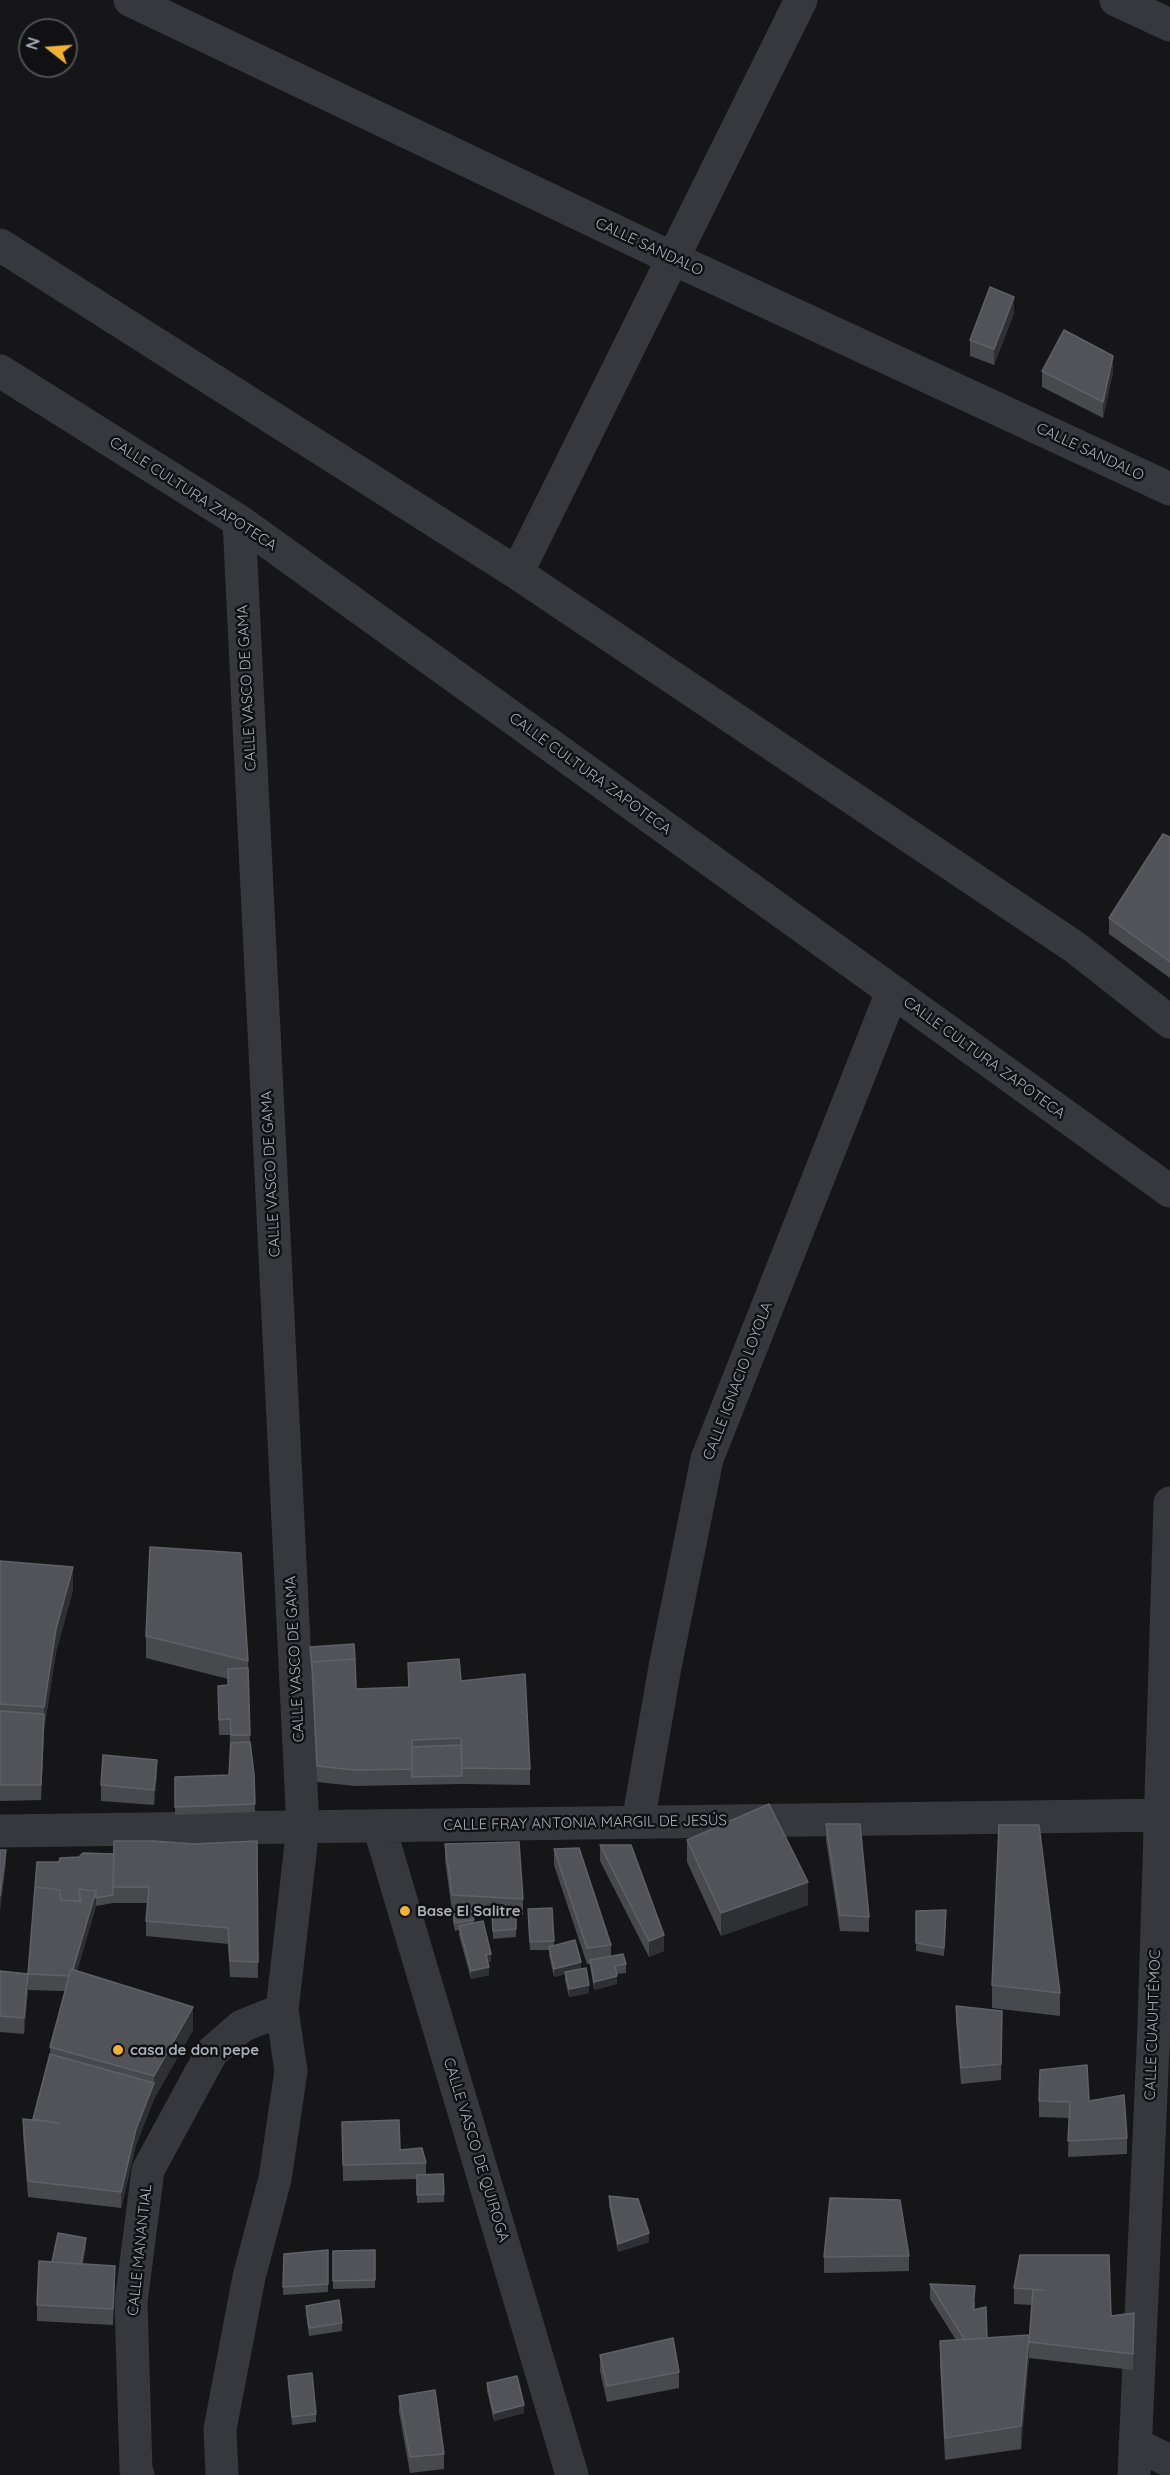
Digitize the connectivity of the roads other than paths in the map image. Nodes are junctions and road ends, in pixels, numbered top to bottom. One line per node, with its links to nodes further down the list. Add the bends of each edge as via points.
1 (130, 0): 6 (street, CALLE SANDALO)
2 (801, 0): 6 (street)
3 (1116, 0): 4 (street)
4 (1170, 25)
5 (0, 246): 10 (street)
6 (674, 259): 8 (street, CALLE SANDALO); 10 (street)
7 (0, 371): 9 (street, CALLE CULTURA ZAPOTECA)
8 (1170, 489)
9 (239, 521): 11 (street, CALLE CULTURA ZAPOTECA); 18 (street, CALLE VASCO DE GAMA)
10 (517, 573): 12 (street, via 1076,948)
11 (892, 992): 13 (street, CALLE CULTURA ZAPOTECA); 16 (street, CALLE IGNACIO LOYOLA, via 707,1459)
12 (1170, 1022)
13 (1170, 1191)
14 (1170, 1503): 15 (street, CALLE CUAUHTÉMOC)
15 (1165, 1815): 16 (street, CALLE FRAY ANTONIA MARGIL DE JESÚS); 21 (street, CALLE CUAUHTÉMOC)
16 (638, 1822): 17 (street, CALLE FRAY ANTONIA MARGIL DE JESÚS)
17 (379, 1826): 18 (street, CALLE FRAY ANTONIA MARGIL DE JESÚS); 26 (street, CALLE VASCO DE QUIROGA)
18 (303, 1827): 19 (street, CALLE FRAY ANTONIA MARGIL DE JESÚS); 20 (street)
19 (0, 1831)
20 (282, 2010): 24 (street, CALLE MANANTIAL, via 242,2026 212,2052 148,2170 131,2302); 25 (street, via 291,2071 275,2179 249,2277 220,2429)
21 (1162, 2027): 22 (street, CALLE CUAUHTÉMOC)
22 (1134, 2459): 23 (street)
23 (1170, 2461)
24 (138, 2475)
25 (222, 2475)
26 (572, 2475)

